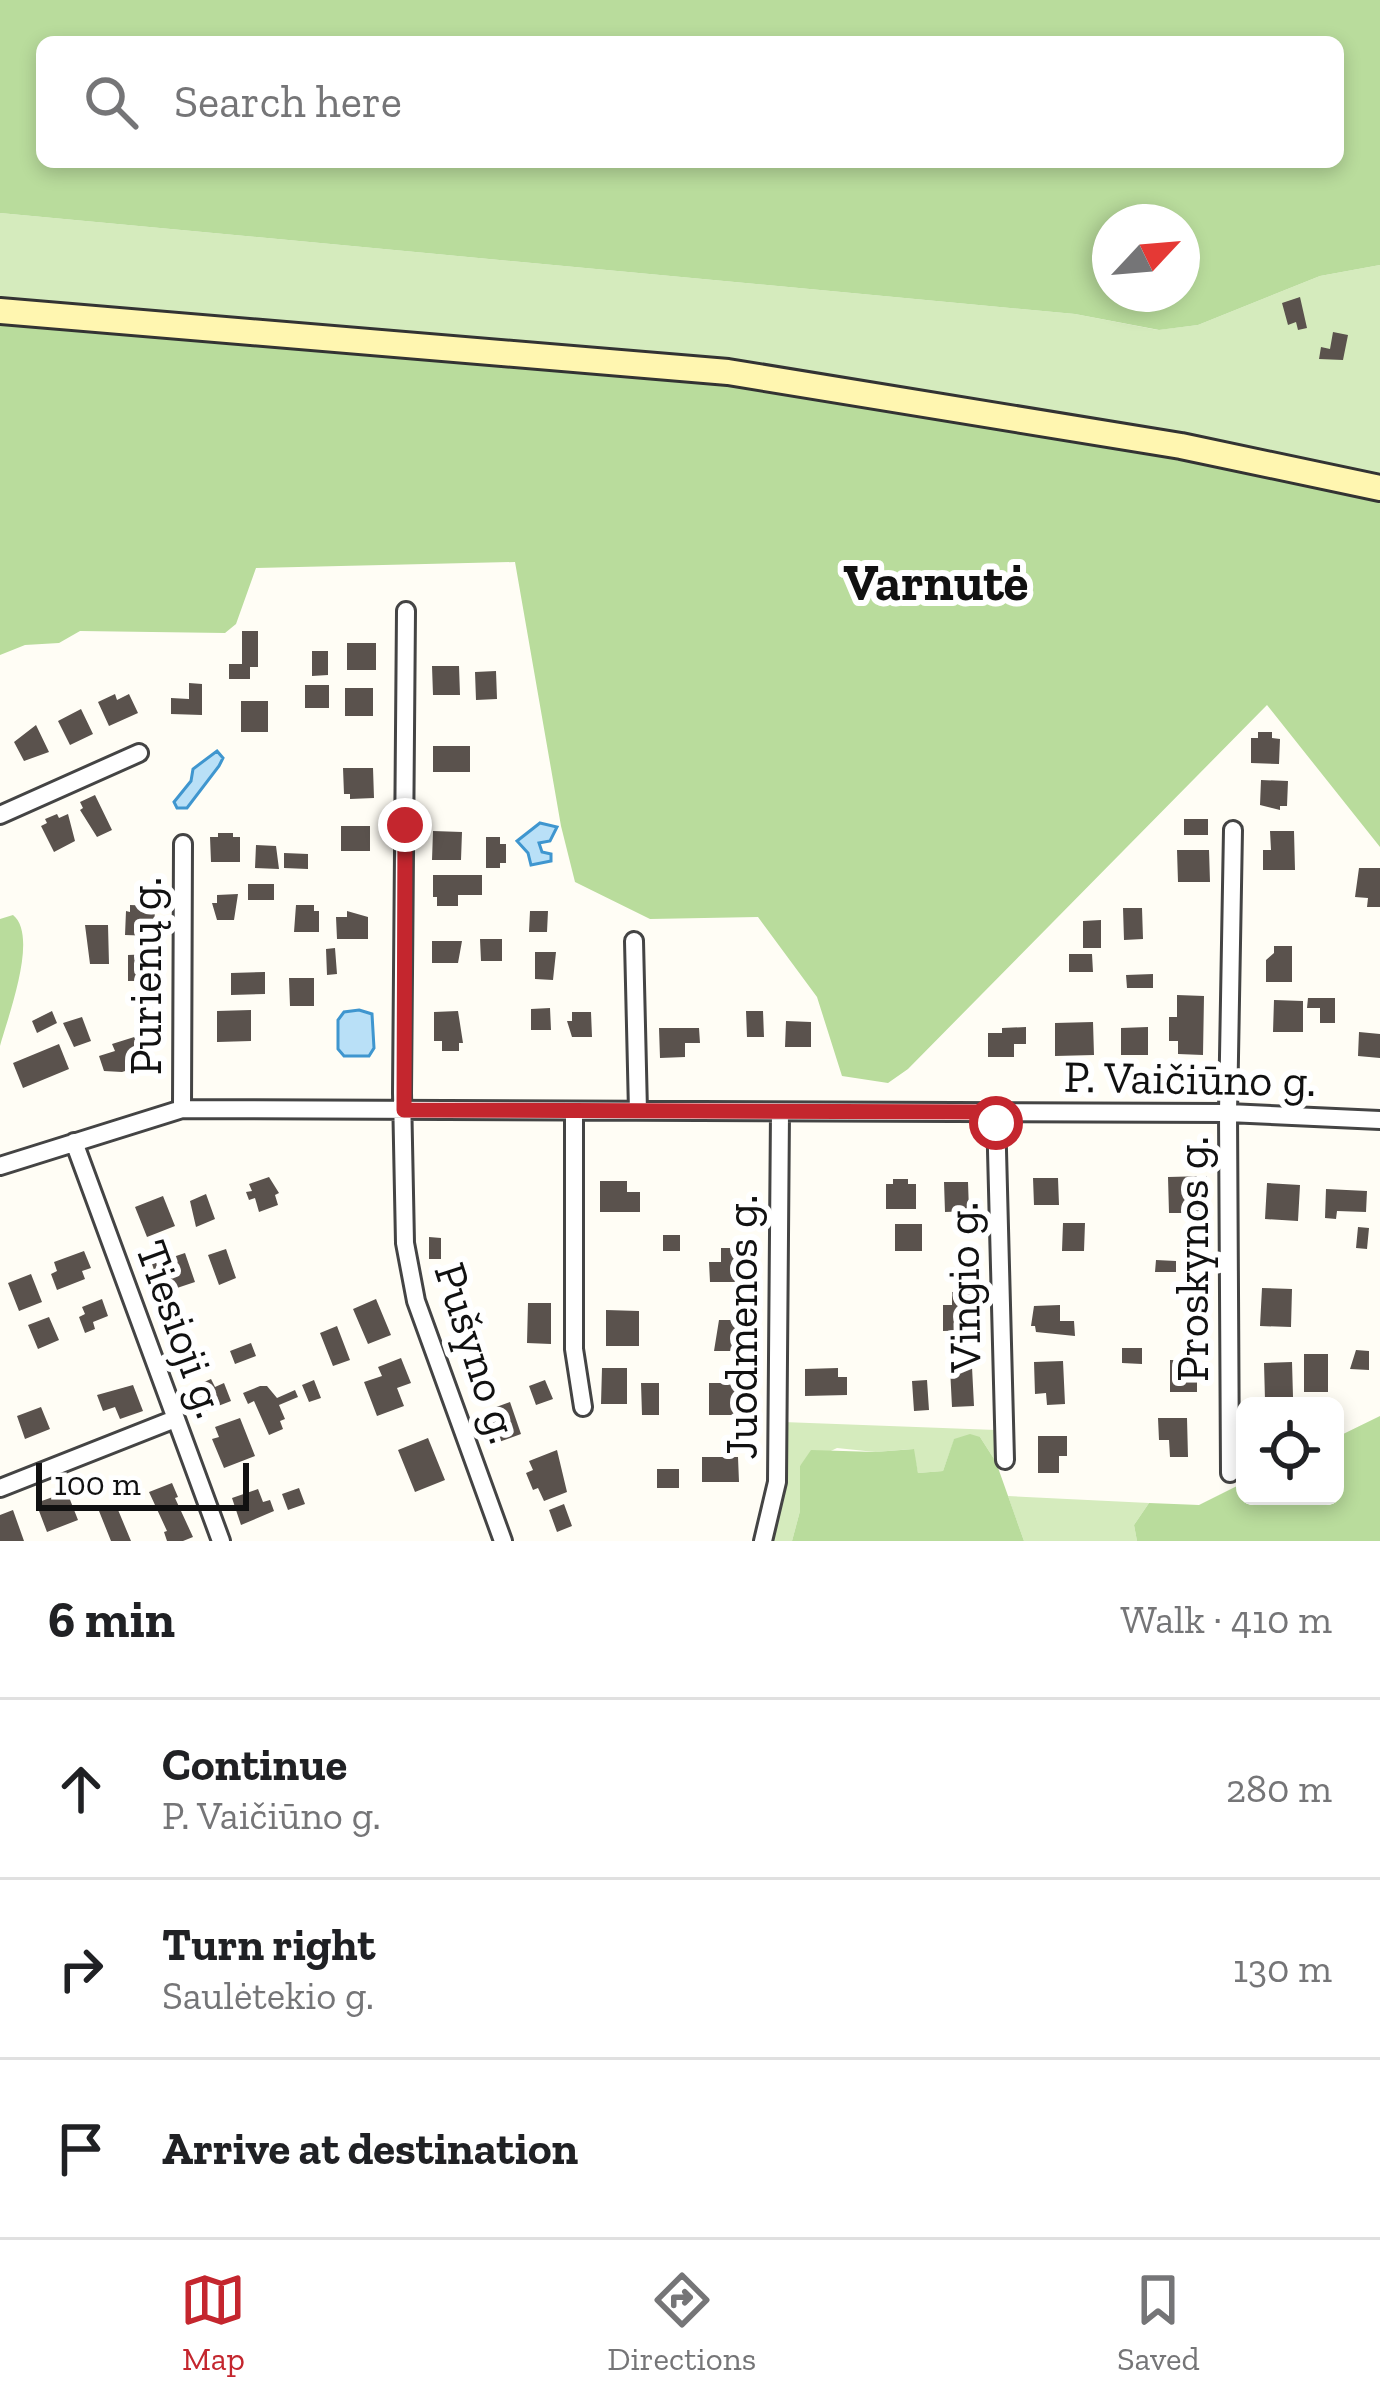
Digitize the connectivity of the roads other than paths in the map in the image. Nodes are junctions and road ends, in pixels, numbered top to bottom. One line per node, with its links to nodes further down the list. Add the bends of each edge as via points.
1 (0, 310): 2 (main road, via 728,372 1181,446)
2 (1380, 488)
3 (406, 611): 10 (street, Pušyno g.)
4 (139, 753): 5 (street)
5 (0, 815)
6 (1233, 830): 15 (street, Proskynos g.)
7 (183, 844): 9 (street, Purienų g.)
8 (634, 941): 12 (street)
9 (182, 1109): 10 (street, P. Vaičiūno g.); 17 (street, P. Vaičiūno g.)
10 (404, 1110): 11 (street, P. Vaičiūno g.); 25 (street, Pušyno g., via 405,1243 416,1301)
11 (574, 1112): 12 (street, P. Vaičiūno g.); 19 (street, via 574,1349)
12 (638, 1112): 13 (street, P. Vaičiūno g.)
13 (780, 1112): 14 (street, P. Vaičiūno g.); 26 (street, Juodmenos g., via 777,1482)
14 (996, 1112): 15 (street, P. Vaičiūno g.); 21 (street, Vingio g.)
15 (1228, 1113): 16 (street, P. Vaičiūno g.); 22 (street, Proskynos g.)
16 (1380, 1120)
17 (74, 1142): 18 (street, P. Vaičiūno g.); 20 (street, Tiesioji g.)
18 (0, 1166)
19 (584, 1407)
20 (176, 1419): 23 (street); 24 (street, Tiesioji g.)
21 (1004, 1460)
22 (1230, 1472)
23 (0, 1488)
24 (220, 1541)
25 (503, 1541)
26 (764, 1541)

